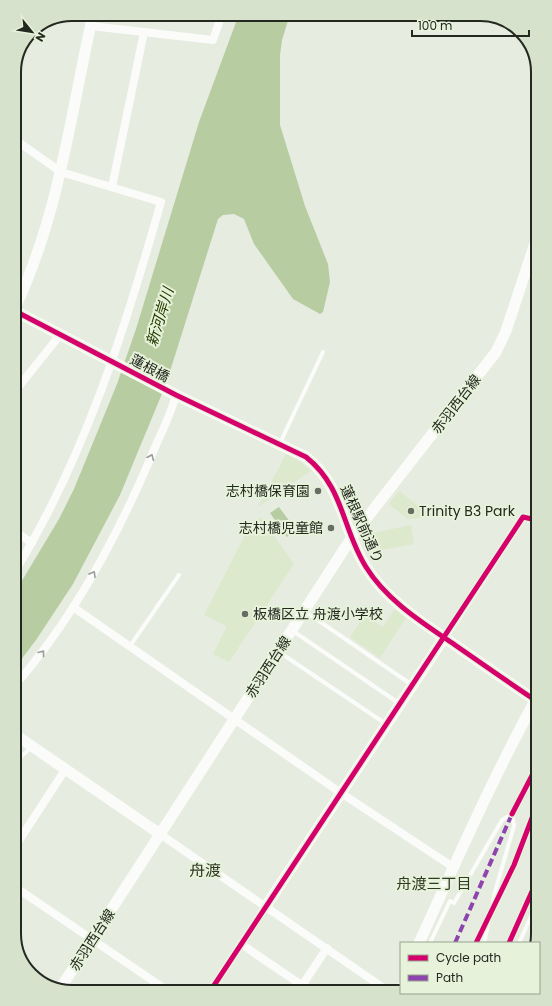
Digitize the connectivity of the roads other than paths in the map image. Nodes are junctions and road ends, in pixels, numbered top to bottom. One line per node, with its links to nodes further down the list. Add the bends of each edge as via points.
1 (92, 21): 3 (street)
2 (220, 21): 4 (street, via 214,40)
3 (91, 26): 4 (street); 6 (street)
4 (144, 32): 7 (street)
5 (21, 144): 6 (street)
6 (61, 172): 7 (street); 9 (street)
7 (112, 187): 13 (street, via 161,202)
8 (531, 255): 19 (street, 赤羽西台線, via 506,331 496,352)
9 (21, 296)
10 (21, 314): 11 (street)
11 (60, 335): 13 (street); 14 (street)
12 (323, 352): 16 (lane)
13 (114, 363): 15 (street, 蓮根橋); 20 (street, via 70,470)
14 (21, 384)
15 (174, 394): 16 (street, 蓮根駅前通り); 23 (street, one-way to 15, via 135,494)
16 (280, 444): 19 (street, 蓮根駅前通り, via 306,457 324,474 336,494)
17 (531, 519): 26 (street, via 523,517)
18 (21, 535): 20 (street)
19 (352, 537): 24 (street, 赤羽西台線); 26 (street, 蓮根駅前通り, via 373,576 406,612)
20 (32, 543): 21 (street)
21 (21, 561)
22 (179, 575): 27 (lane)
23 (73, 607): 27 (street); 29 (street, one-way to 23, via 46,648)
24 (304, 611): 25 (street, 赤羽西台線); 30 (lane)
25 (292, 630): 28 (street, 赤羽西台線); 32 (lane)
26 (444, 638): 30 (street); 31 (street, 蓮根駅前通り)
27 (130, 646): 34 (street)
28 (278, 651): 34 (street, 赤羽西台線); 35 (lane)
29 (21, 678)
30 (413, 685): 32 (street)
31 (531, 696)
32 (400, 704): 35 (street)
33 (531, 708): 43 (street, via 509,748)
34 (235, 718): 40 (street); 41 (street, 赤羽西台線)
35 (387, 724): 40 (street)
36 (21, 739): 37 (street)
37 (33, 747): 38 (lane); 39 (street)
38 (21, 757)
39 (66, 770): 41 (street); 42 (street)
40 (341, 793): 43 (street); 46 (street)
41 (160, 834): 46 (street); 48 (street, 赤羽西台線)
42 (21, 838)
43 (453, 867): 49 (street)
44 (21, 891): 48 (street)
45 (531, 894): 52 (lane)
46 (266, 906): 54 (street); 55 (street)
47 (531, 916): 53 (lane)
48 (92, 939): 56 (street, 赤羽西台線); 57 (street)
49 (419, 942)
50 (430, 942): 51 (lane, via 450,901 454,903 502,820 512,814 514,826 496,888)
51 (484, 942)
52 (509, 942)
53 (519, 942)
54 (242, 944): 58 (street); 59 (street)
55 (327, 948): 60 (street); 61 (street)
56 (63, 984)
57 (159, 985)
58 (213, 985)
59 (298, 985)
60 (302, 985)
61 (379, 985)

